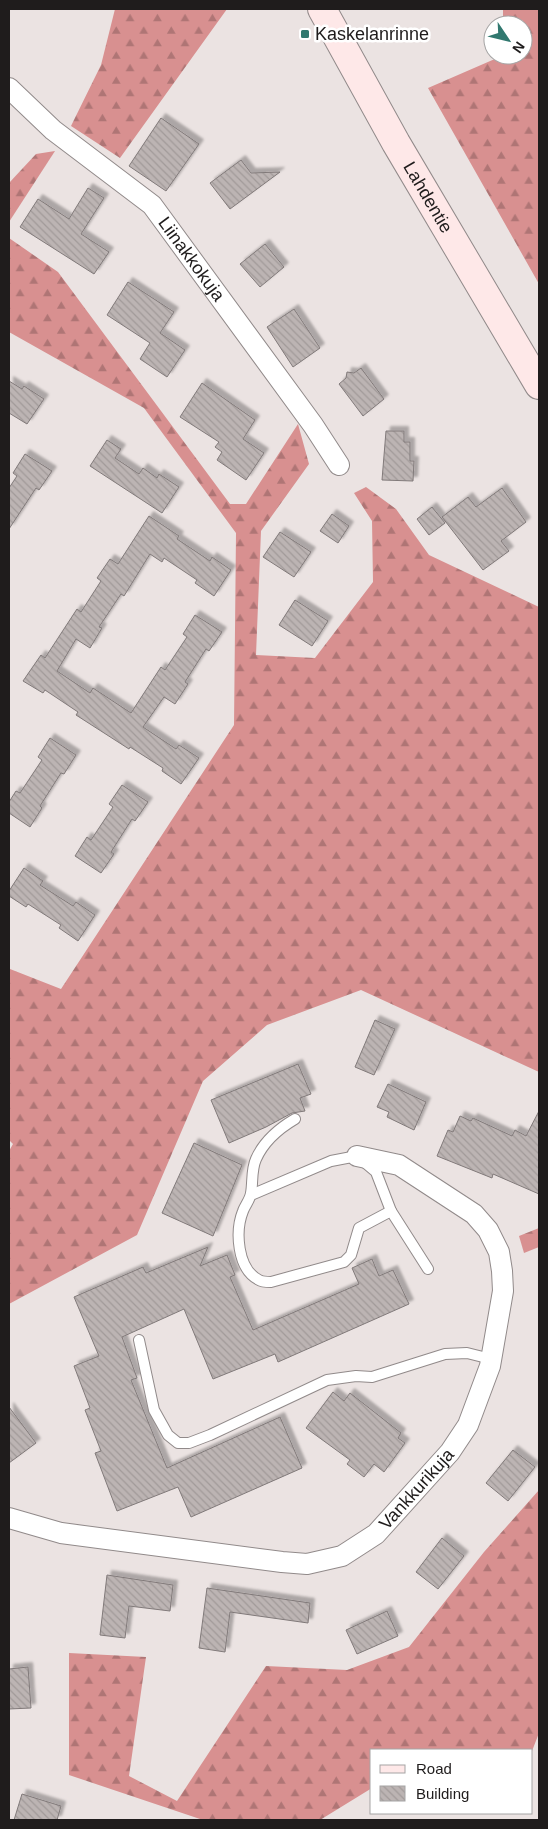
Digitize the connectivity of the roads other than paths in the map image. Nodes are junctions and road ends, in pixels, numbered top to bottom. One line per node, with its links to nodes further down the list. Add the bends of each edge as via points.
1 (322, 9): 3 (main road, Lahdentie, via 396,143)
2 (9, 88): 4 (street, Liinakkokuja, via 53,130 152,206)
3 (539, 385)
4 (339, 465)
5 (295, 1119): 7 (lane, via 268,1139 255,1160)
6 (357, 1156): 7 (lane, via 331,1161); 8 (lane, via 376,1172); 11 (street, Vankkurikuja, via 399,1165 474,1214 488,1230 499,1252 503,1281)
7 (251, 1195): 8 (lane, via 243,1211 240,1249 248,1269 260,1280 271,1282 344,1262 351,1255 360,1228)
8 (391, 1211): 9 (lane)
9 (428, 1270)
10 (139, 1340): 11 (lane, via 154,1410 168,1435 178,1443 189,1443 210,1435 327,1380 372,1377 445,1354 467,1353)
11 (491, 1360): 12 (street, Vankkurikuja, via 468,1425 450,1452 376,1534 342,1556 307,1564 282,1562 61,1533)
12 (9, 1518)

